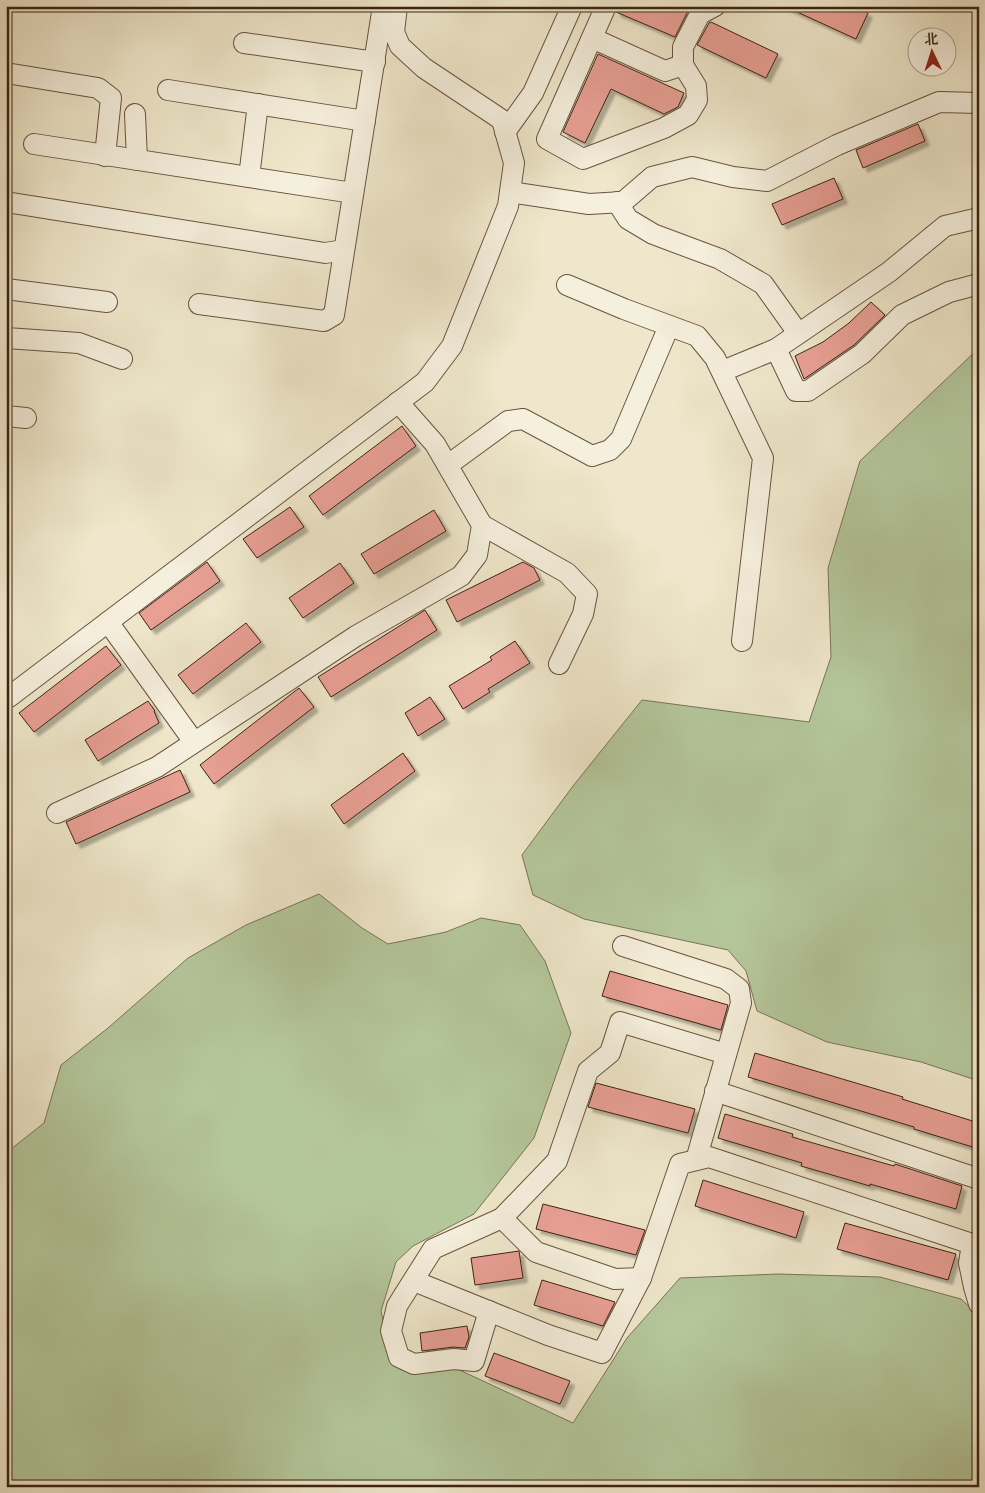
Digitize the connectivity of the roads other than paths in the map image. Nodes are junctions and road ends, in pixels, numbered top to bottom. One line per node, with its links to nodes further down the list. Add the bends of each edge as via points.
1 (383, 6): 8 (street)
2 (397, 6): 16 (street, via 394,32 400,46 424,68 502,120)
3 (572, 6): 16 (street, via 532,93)
4 (606, 6): 6 (street)
5 (715, 6): 9 (street, via 700,14 683,47)
6 (592, 38): 9 (street, via 665,71); 9 (street, via 547,139 583,159 664,128 688,115 697,100 696,86)
7 (244, 43): 8 (street)
8 (375, 62): 15 (street)
9 (683, 65)
10 (6, 73): 18 (street, via 98,88 111,98)
11 (168, 90): 13 (street)
12 (979, 103): 24 (street, via 939,102 837,145 768,181 692,167 652,177 623,202)
13 (258, 104): 15 (street); 20 (street)
14 (135, 114): 19 (street)
15 (365, 121): 22 (street)
16 (505, 132): 21 (street, via 514,163)
17 (34, 144): 18 (street)
18 (105, 156): 19 (street)
19 (136, 160): 20 (street)
20 (249, 178): 22 (street)
21 (510, 192): 24 (street, via 590,204); 38 (street, via 508,206 452,346 425,382)
22 (354, 193): 26 (street)
23 (6, 202): 26 (street, via 325,253)
24 (617, 202): 33 (street, via 628,220 653,234 720,259 763,284)
25 (979, 218): 33 (street, via 945,226 889,272)
26 (344, 250): 31 (street, via 334,315 324,321)
27 (979, 284): 35 (street, via 948,292 902,315 862,354 808,391 796,391)
28 (567, 285): 32 (street)
29 (6, 289): 30 (street)
30 (107, 302)
31 (199, 304)
32 (669, 326): 39 (street, via 621,438 610,450 592,456 523,419 508,420); 42 (street, via 697,336 715,358 763,458)
33 (798, 333): 35 (street)
34 (6, 338): 36 (street, via 78,343)
35 (776, 349): 37 (street)
36 (122, 359)
37 (730, 368)
38 (398, 402): 39 (street, via 435,444); 41 (street)
39 (448, 465): 40 (street)
40 (482, 525): 43 (street, via 567,573 588,594 583,614); 45 (street, via 478,555 461,576 356,636)
41 (108, 622): 44 (street); 45 (street)
42 (742, 641)
43 (559, 664)
44 (9, 697)
45 (194, 742): 46 (street, via 157,767)
46 (57, 813)
47 (623, 946): 48 (street, via 726,979 739,989 741,1003)
48 (726, 1054): 49 (street); 52 (street, via 620,1022 610,1053 588,1071 556,1161)
49 (715, 1091): 50 (street); 51 (street)
50 (696, 1160): 53 (street, via 708,1157); 54 (street, via 680,1164)
51 (979, 1179)
52 (502, 1218): 54 (street, via 536,1252 615,1279); 55 (street, via 433,1249)
53 (975, 1243): 56 (street, via 969,1263)
54 (641, 1278): 57 (street, via 602,1353)
55 (414, 1281): 57 (street); 57 (street, via 397,1306 391,1330 399,1357 414,1364 454,1359 474,1361)
56 (979, 1304)
57 (489, 1312)

